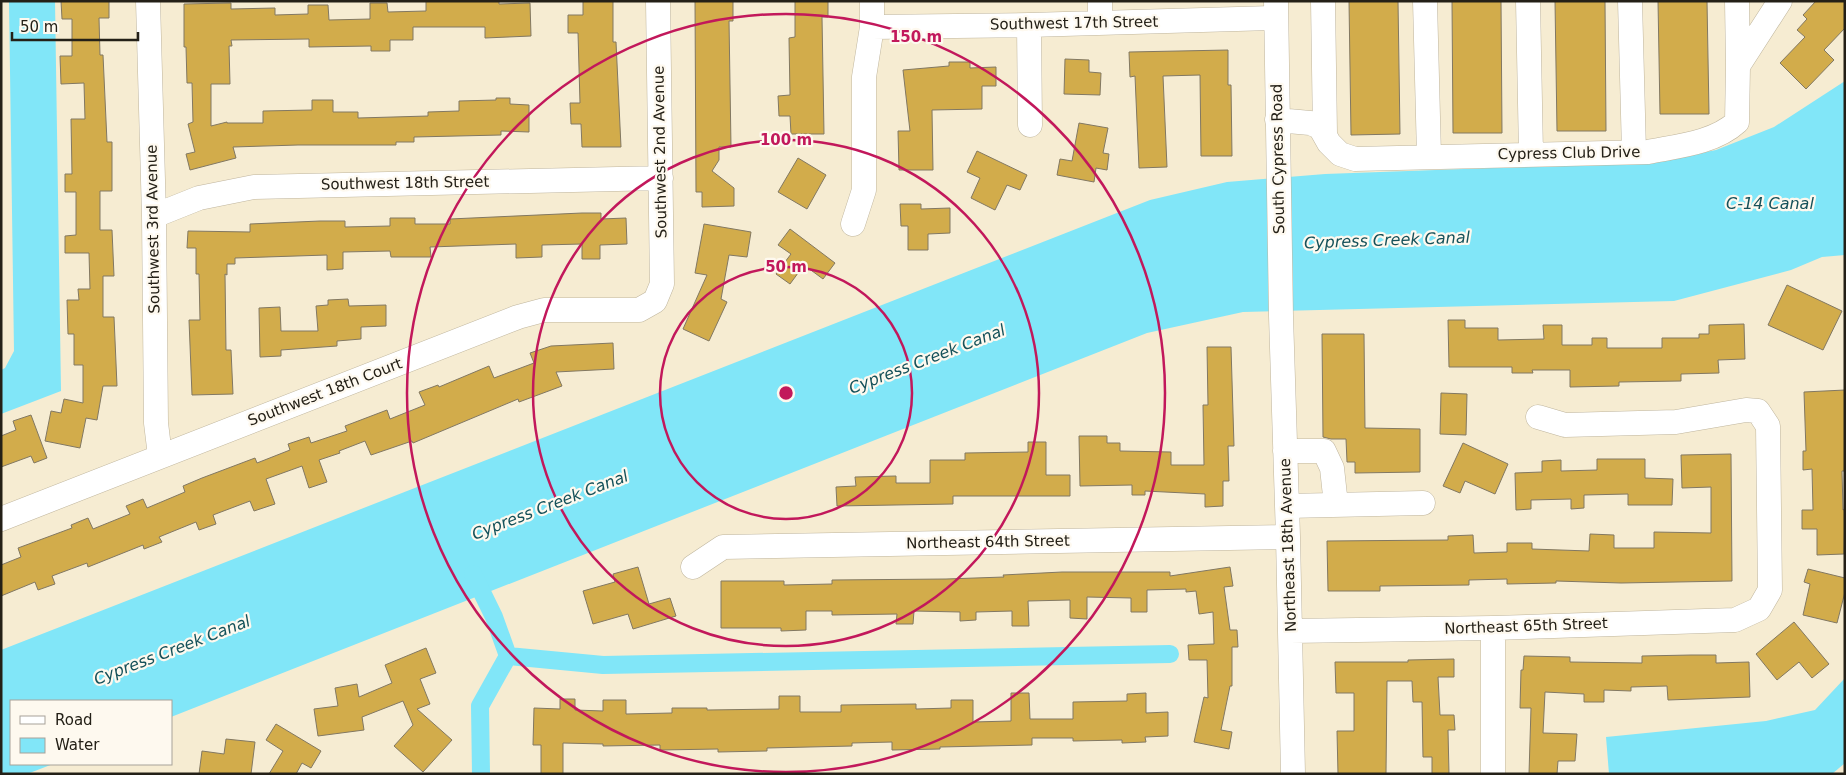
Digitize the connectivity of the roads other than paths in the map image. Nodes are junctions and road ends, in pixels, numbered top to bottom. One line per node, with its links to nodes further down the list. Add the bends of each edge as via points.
1 (148, 1): 22 (street, Southwest 3rd Avenue)
2 (658, 1): 21 (street, Southwest 2nd Avenue)
3 (872, 1): 13 (street)
4 (1322, 1): 17 (street)
5 (1425, 1): 20 (street)
6 (1528, 1): 19 (street)
7 (1630, 1): 18 (street)
8 (1737, 1): 14 (street, Cypress Club Drive)
9 (1780, 1): 14 (street)
10 (1276, 10): 11 (street, Southwest 17th Street); 15 (street, South Cypress Road)
11 (1100, 12): 12 (street, Southwest 17th Street)
12 (1029, 25): 13 (street, Southwest 17th Street); 16 (street)
13 (872, 27): 23 (street, via 864,77 864,190)
14 (1738, 66): 18 (street, Cypress Club Drive, via 1737,122 1726,132 1695,142)
15 (1277, 120): 17 (street, Cypress Club Drive, via 1310,123 1320,127); 25 (street, South Cypress Road)
16 (1030, 125)
17 (1325, 134): 20 (street, Cypress Club Drive, via 1340,154 1355,159)
18 (1634, 152): 19 (street, Cypress Club Drive)
19 (1531, 154): 20 (street, Cypress Club Drive)
20 (1429, 156)
21 (661, 178): 22 (street, Southwest 18th Street, via 254,187 200,198); 24 (street, Southwest 2nd Avenue, via 662,284)
22 (154, 216): 28 (street, Southwest 3rd Avenue, via 156,423)
23 (853, 224)
24 (655, 301): 28 (street, Southwest 18th Court, via 639,310 544,310 518,317)
25 (1281, 316): 27 (street, Northeast 18th Avenue)
26 (1538, 417): 35 (street, Northeast 65th Street, via 1565,425 1676,422 1746,410 1758,411 1768,426 1770,590 1759,609 1735,620)
27 (1285, 451): 30 (street, via 1324,451 1332,468); 31 (street, Northeast 18th Avenue)
28 (160, 456): 32 (street, Southwest 18th Court)
29 (1423, 503): 30 (street)
30 (1336, 505): 31 (street)
31 (1287, 506): 33 (street, Northeast 18th Avenue)
32 (1, 519)
33 (1288, 537): 34 (street, Northeast 64th Street, via 723,547); 36 (street, Northeast 18th Avenue)
34 (693, 567)
35 (1493, 628): 36 (street, Northeast 65th Street); 38 (street)
36 (1290, 631): 37 (street, Northeast 18th Avenue)
37 (1293, 774)
38 (1493, 774)

